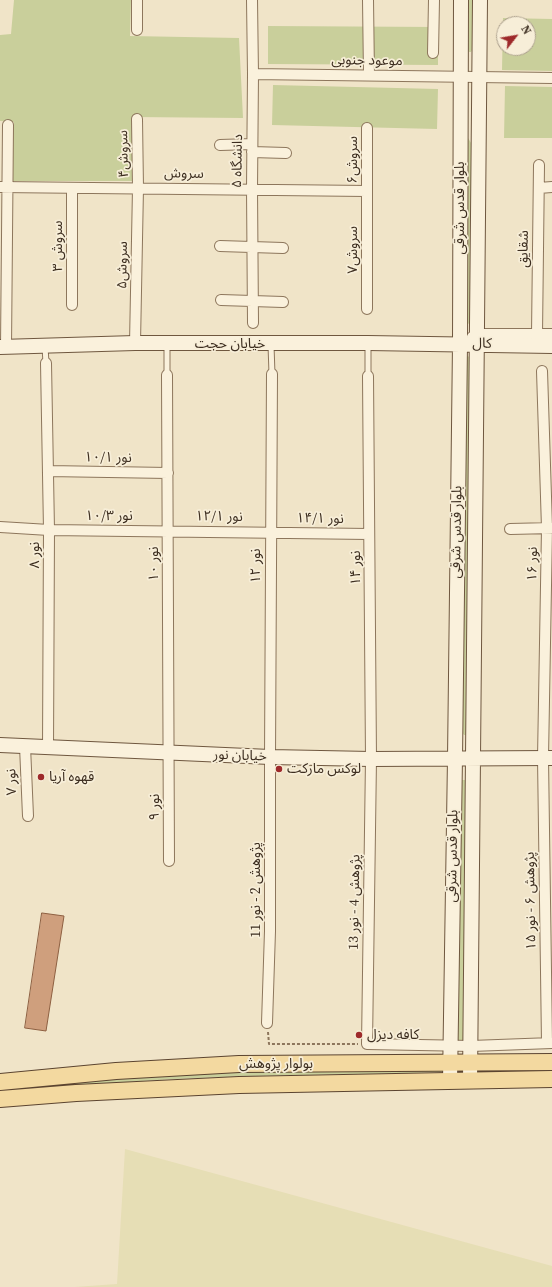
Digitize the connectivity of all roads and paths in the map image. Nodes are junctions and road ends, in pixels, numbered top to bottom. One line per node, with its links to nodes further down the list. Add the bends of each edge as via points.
1 (137, 0): 7 (street)
2 (252, 0): 9 (street, دانشگاه ۵)
3 (368, 0): 10 (street)
4 (434, 0): 8 (street)
5 (461, 0): 11 (main road, بلوار قدس شرقی)
6 (480, 0): 12 (main road, بلوار قدس شرقی)
7 (137, 30)
8 (432, 54)
9 (253, 74): 10 (street, موعود جنوبی); 18 (street, دانشگاه ۵)
10 (369, 75): 11 (street, موعود جنوبی)
11 (461, 77): 12 (street, موعود جنوبی); 44 (main road, بلوار قدس شرقی)
12 (480, 77): 13 (street, موعود جنوبی); 39 (main road, بلوار قدس شرقی)
13 (552, 78)
14 (137, 120): 24 (street, سروش۴)
15 (8, 125): 21 (street)
16 (367, 128): 27 (street, سروش۶)
17 (220, 144): 18 (street)
18 (252, 148): 19 (street); 26 (street, دانشگاه ۵)
19 (286, 153)
20 (539, 165): 25 (street, شقایق)
21 (4, 187): 23 (street, سروش); 47 (street)
22 (552, 187): 25 (street)
23 (72, 188): 24 (street, سروش); 34 (street, سروش ۳)
24 (138, 188): 26 (street, سروش); 40 (street, سروش۵)
25 (539, 188): 37 (street, شقایق)
26 (252, 189): 27 (street, سروش); 29 (street, دانشگاه ۵)
27 (367, 192): 35 (street, سروش۷)
28 (220, 246): 29 (street)
29 (252, 248): 30 (street); 32 (street, دانشگاه ۵)
30 (283, 248)
31 (221, 300): 32 (street)
32 (253, 301): 33 (street); 36 (street, دانشگاه ۵)
33 (282, 302)
34 (72, 305)
35 (367, 309)
36 (253, 323)
37 (537, 334): 38 (street, کال); 39 (street, کال)
38 (552, 334)
39 (478, 339): 44 (main road, کال); 46 (main road, کال); 70 (main road, بلوار قدس شرقی)
40 (135, 343): 42 (main road, خیابان حجت); 45 (main road, خیابان حجت)
41 (368, 343): 43 (main road, خیابان حجت); 44 (main road, خیابان حجت); 52 (lane)
42 (167, 344): 43 (main road, خیابان حجت); 51 (lane)
43 (271, 344): 50 (lane)
44 (460, 344): 67 (main road, بلوار قدس شرقی)
45 (45, 346): 47 (main road, خیابان حجت); 48 (lane)
46 (552, 346)
47 (3, 347)
48 (46, 363): 53 (street, نور ۸)
49 (542, 371): 56 (street, نور ۱۶)
50 (272, 374): 60 (street, نور ۱۲)
51 (167, 375): 54 (street, نور ۱۰)
52 (368, 376): 61 (street, نور ۱۴)
53 (48, 471): 54 (street, نور ۱۰/۱); 58 (street, نور ۸)
54 (168, 473): 59 (street, نور ۱۰)
55 (0, 527): 58 (street, نور ۱۰/۳)
56 (550, 528): 57 (street); 68 (street, نور ۱۶)
57 (510, 529)
58 (49, 530): 59 (street, نور ۱۰/۳); 64 (street, نور ۸)
59 (168, 530): 60 (street, نور ۱۲/۱); 65 (street, نور ۱۰)
60 (270, 532): 61 (street, نور ۱۴/۱); 66 (street, نور ۱۲)
61 (370, 534): 69 (street, نور ۱۴)
62 (0, 745): 63 (main road, خیابان نور)
63 (25, 746): 64 (main road, خیابان نور); 71 (street, نور ۷)
64 (48, 748): 65 (main road, خیابان نور)
65 (169, 754): 66 (main road, خیابان نور); 72 (street, نور ۹)
66 (270, 758): 69 (main road, خیابان نور); 74 (street, پژوهش 2 - نور 11)
67 (455, 758): 69 (main road, خیابان نور); 70 (main road, خیابان نور); 77 (main road, بلوار قدس شرقی)
68 (548, 758): 70 (main road, خیابان نور); 73 (street, پژوهش ۶ - نور ۱۵)
69 (371, 759): 76 (street, پژوهش 4 - نور 13)
70 (474, 759): 78 (main road, بلوار قدس شرقی)
71 (28, 816)
72 (169, 861)
73 (549, 916): 75 (street, پژوهش ۶ - نور ۱۵)
74 (267, 1022): 76 (path, via 269,1044)
75 (549, 1043): 78 (street)
76 (367, 1044): 77 (street)
77 (450, 1045): 78 (street); 81 (main road, بلوار قدس شرقی)
78 (471, 1046): 79 (main road, بلوار قدس شرقی)
79 (470, 1062): 80 (main road, بولوار پژوهش); 81 (main road, بولوار پژوهش); 84 (main road, بلوار قدس شرقی)
80 (552, 1062)
81 (450, 1063): 83 (main road, بلوار قدس شرقی); 85 (main road, بولوار پژوهش, via 239,1064 116,1071)
82 (552, 1079): 84 (main road, بولوار پژوهش)
83 (450, 1081): 84 (main road, بولوار پژوهش); 86 (main road, بولوار پژوهش, via 239,1085)
84 (470, 1081)
85 (0, 1082)
86 (0, 1099)

